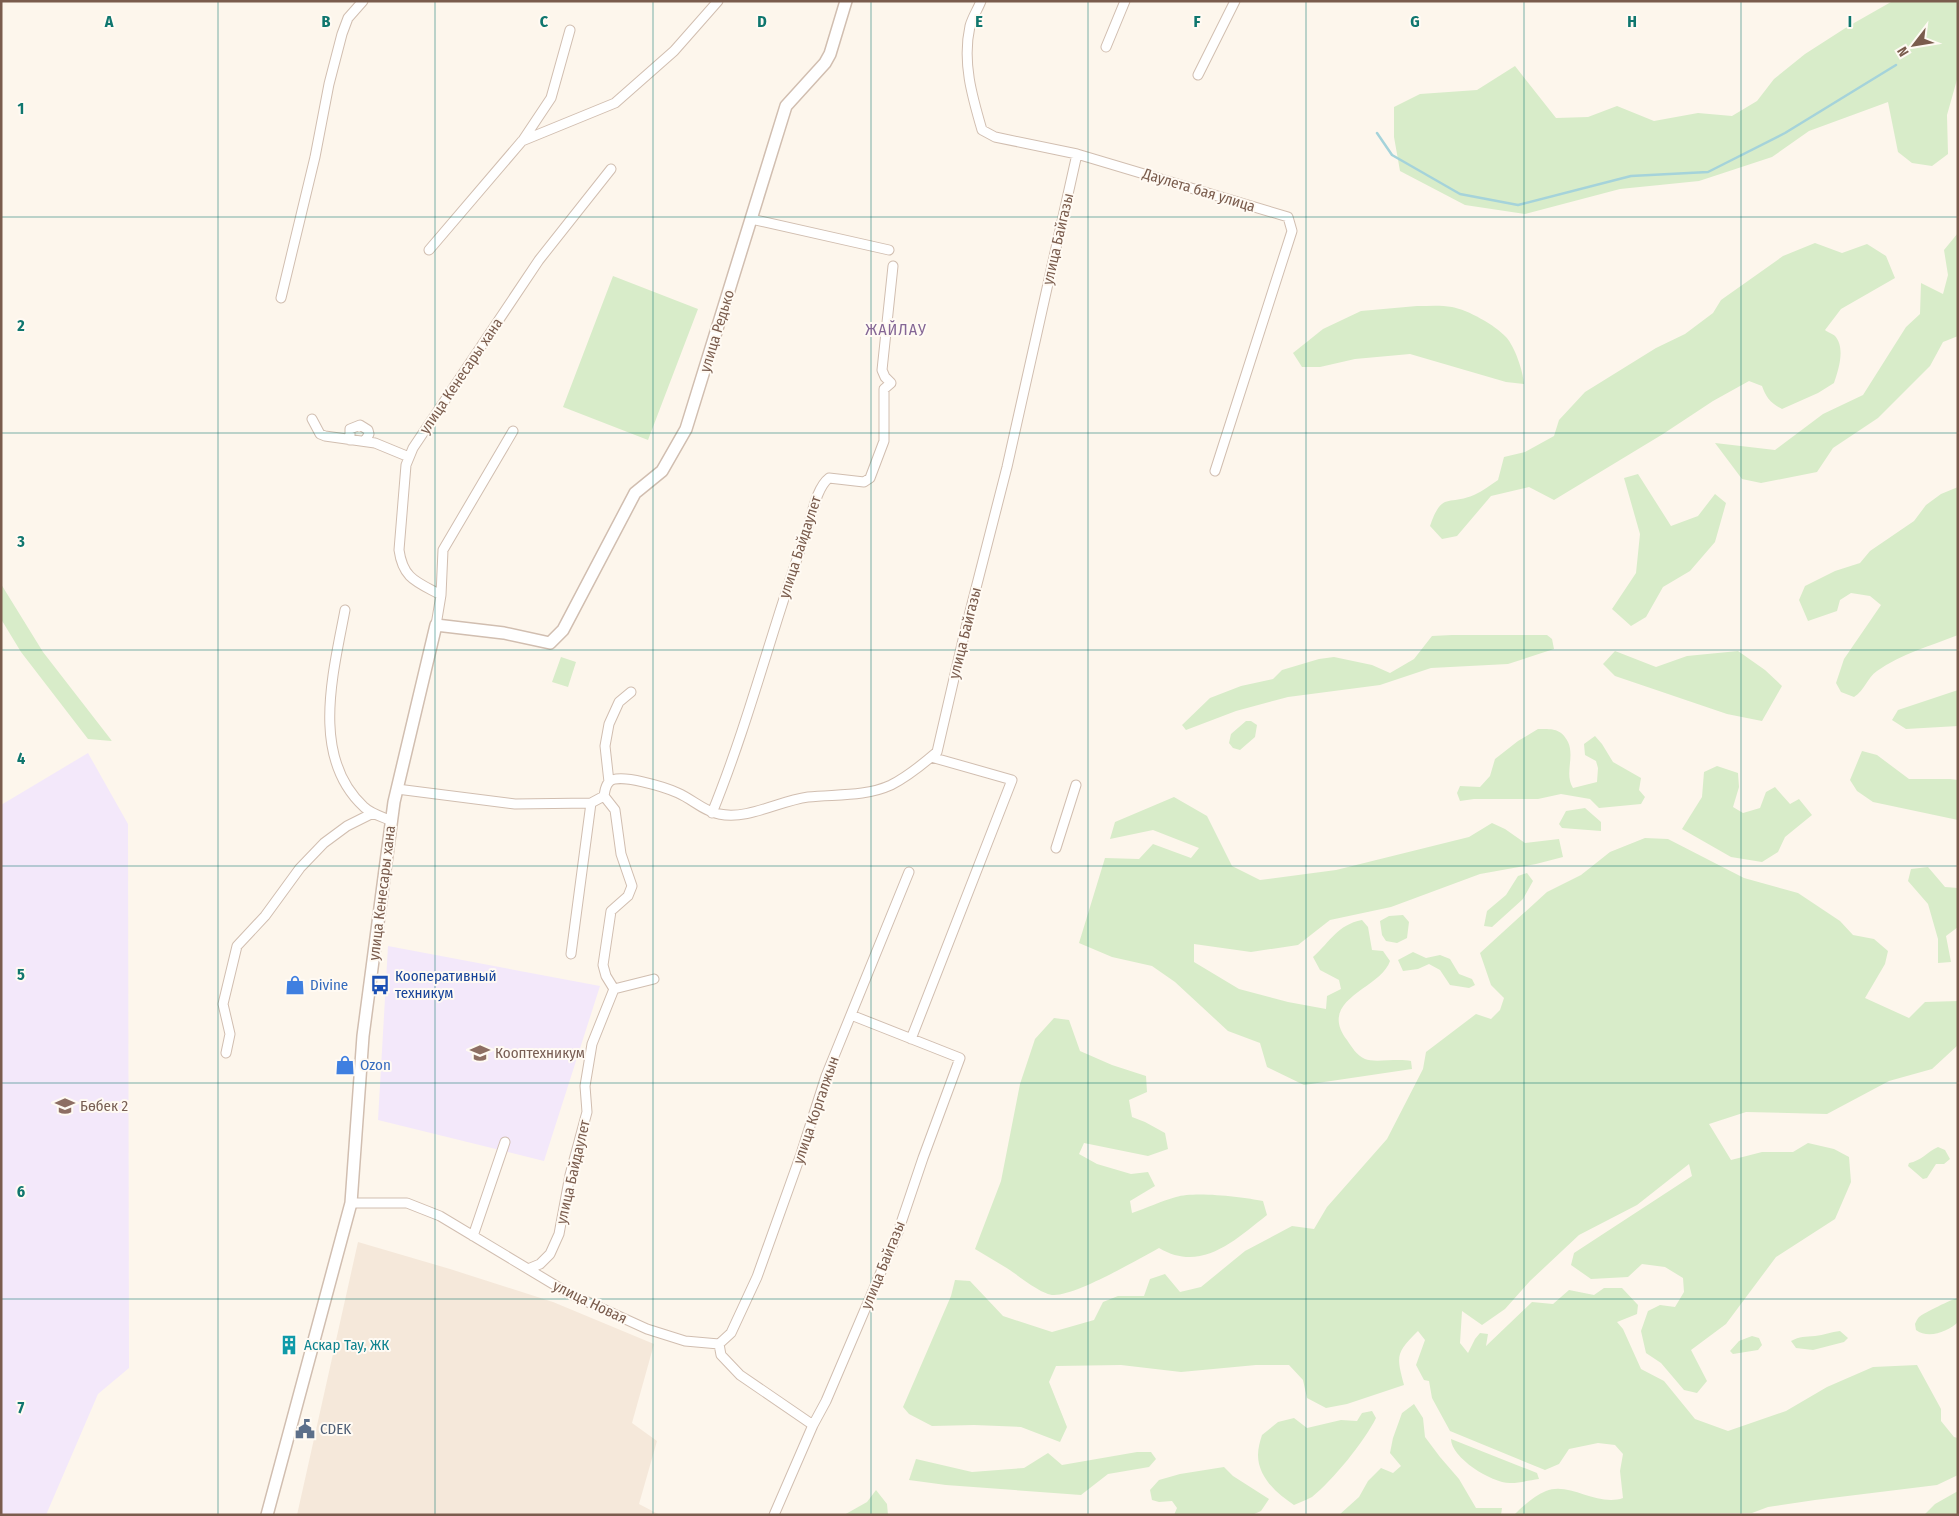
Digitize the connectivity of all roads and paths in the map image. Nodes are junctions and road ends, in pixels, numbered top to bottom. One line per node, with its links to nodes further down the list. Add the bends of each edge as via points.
1 (363, 1): 17 (street, via 348,18 342,34)
2 (718, 1): 10 (street, via 674,51 615,103)
3 (846, 1): 13 (street, улица Редько, via 825,63 786,106)
4 (982, 1): 11 (street, Даулета бая улица, via 971,25 966,54 971,93 982,130 995,137)
5 (1125, 1): 8 (street)
6 (1234, 1): 9 (street)
7 (570, 30): 10 (street, via 551,98)
8 (1106, 47)
9 (1198, 75)
10 (522, 141): 14 (street)
11 (1077, 154): 23 (street, Даулета бая улица, via 1288,217 1292,231); 28 (street, улица Байгазы, via 1007,467 937,752)
12 (611, 169): 22 (street, улица Кенесары хана, via 539,260)
13 (752, 219): 15 (street); 26 (street, улица Редько, via 686,429 662,471 635,493 563,630 550,643)
14 (429, 250)
15 (889, 250)
16 (894, 266): 35 (street, улица Байдаулет, via 882,370 891,383 884,389 884,441 870,478 864,482 829,478 821,486 731,766)
17 (281, 298)
18 (312, 419): 20 (street, via 320,434)
19 (513, 431): 24 (street, via 443,550)
20 (350, 440): 21 (street); 21 (street, via 350,429 360,425 368,430)
21 (365, 441): 22 (street)
22 (409, 457): 24 (street, улица Кенесары хана, via 399,550 401,563 411,579)
23 (1215, 471)
24 (441, 595): 26 (street)
25 (345, 610): 34 (street, via 331,681 329,722 337,768 346,788)
26 (436, 624): 31 (street, улица Кенесары хана)
27 (631, 692): 29 (street, via 619,702 609,724 605,746)
28 (931, 757): 35 (street, via 891,785 877,790 807,797 727,816); 43 (street, via 1012,780)
29 (609, 782): 32 (street); 35 (street, via 624,778 654,784 676,792)
30 (1076, 785): 37 (street)
31 (396, 789): 33 (street, via 515,804); 36 (street, улица Кенесары хана)
32 (604, 796): 33 (street); 41 (street, via 615,810 621,854 632,886 628,896 611,911 603,965)
33 (591, 803): 39 (street)
34 (373, 813): 36 (street); 44 (street, via 324,843 237,946 223,1004 230,1034)
35 (712, 813)
36 (392, 821): 46 (street, улица Кенесары хана, via 362,1036)
37 (1056, 848)
38 (909, 872): 42 (street, улица Коргалжын)
39 (571, 954)
40 (654, 979): 41 (street)
41 (614, 989): 48 (street, улица Байдаулет, via 592,1044 585,1086 587,1112 559,1234 550,1254 540,1264)
42 (851, 1015): 43 (street, улица Байгазы); 49 (street, улица Коргалжын, via 826,1076 757,1277 731,1333)
43 (911, 1039): 50 (street, улица Байгазы, via 960,1058 898,1232)
44 (226, 1053)
45 (505, 1142): 47 (street)
46 (350, 1203): 47 (street, улица Новая, via 407,1203 440,1216); 51 (street, улица Кенесары хана)
47 (473, 1236): 48 (street, улица Новая)
48 (528, 1269): 49 (street, улица Новая, via 568,1293 647,1329 685,1342)
49 (719, 1344): 50 (street, via 721,1356 740,1375)
50 (813, 1425): 52 (street, улица Байгазы)
51 (267, 1515)
52 (774, 1515)

